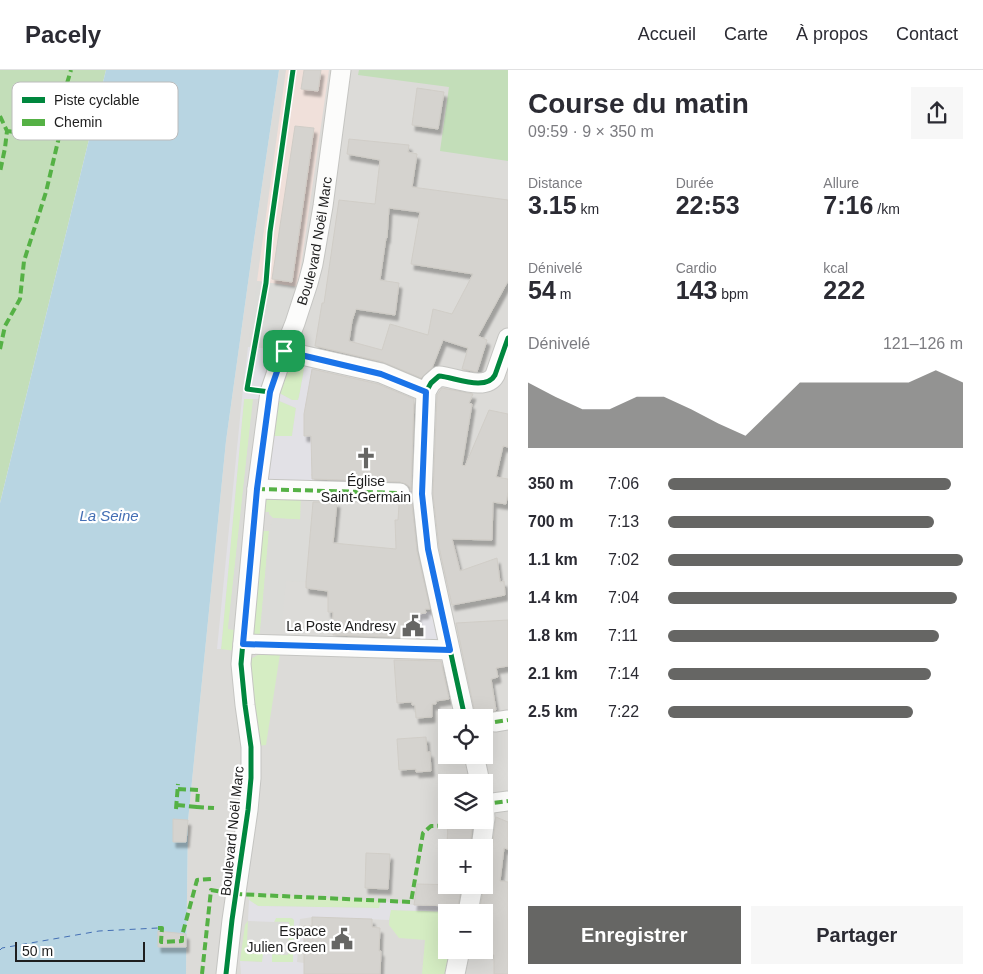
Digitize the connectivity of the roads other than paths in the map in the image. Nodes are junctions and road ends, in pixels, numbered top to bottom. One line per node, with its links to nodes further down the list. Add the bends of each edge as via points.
1 (341, 70): 3 (street, Boulevard Noël Marc, via 313,264)
2 (508, 338): 4 (street, via 493,379 476,383 439,376)
3 (284, 351): 4 (street, via 381,374); 5 (street, Boulevard Noël Marc, via 270,392)
4 (426, 392): 8 (street, via 422,494 428,549)
5 (257, 489): 6 (street); 7 (street, Boulevard Noël Marc)
6 (400, 493)
7 (243, 644): 8 (street); 13 (street, Boulevard Noël Marc, via 241,664 251,747 251,778)
8 (450, 650): 9 (street)
9 (463, 709)
10 (508, 801): 11 (street)
11 (493, 802)
12 (458, 959): 14 (street)
13 (226, 974)
14 (455, 974)

